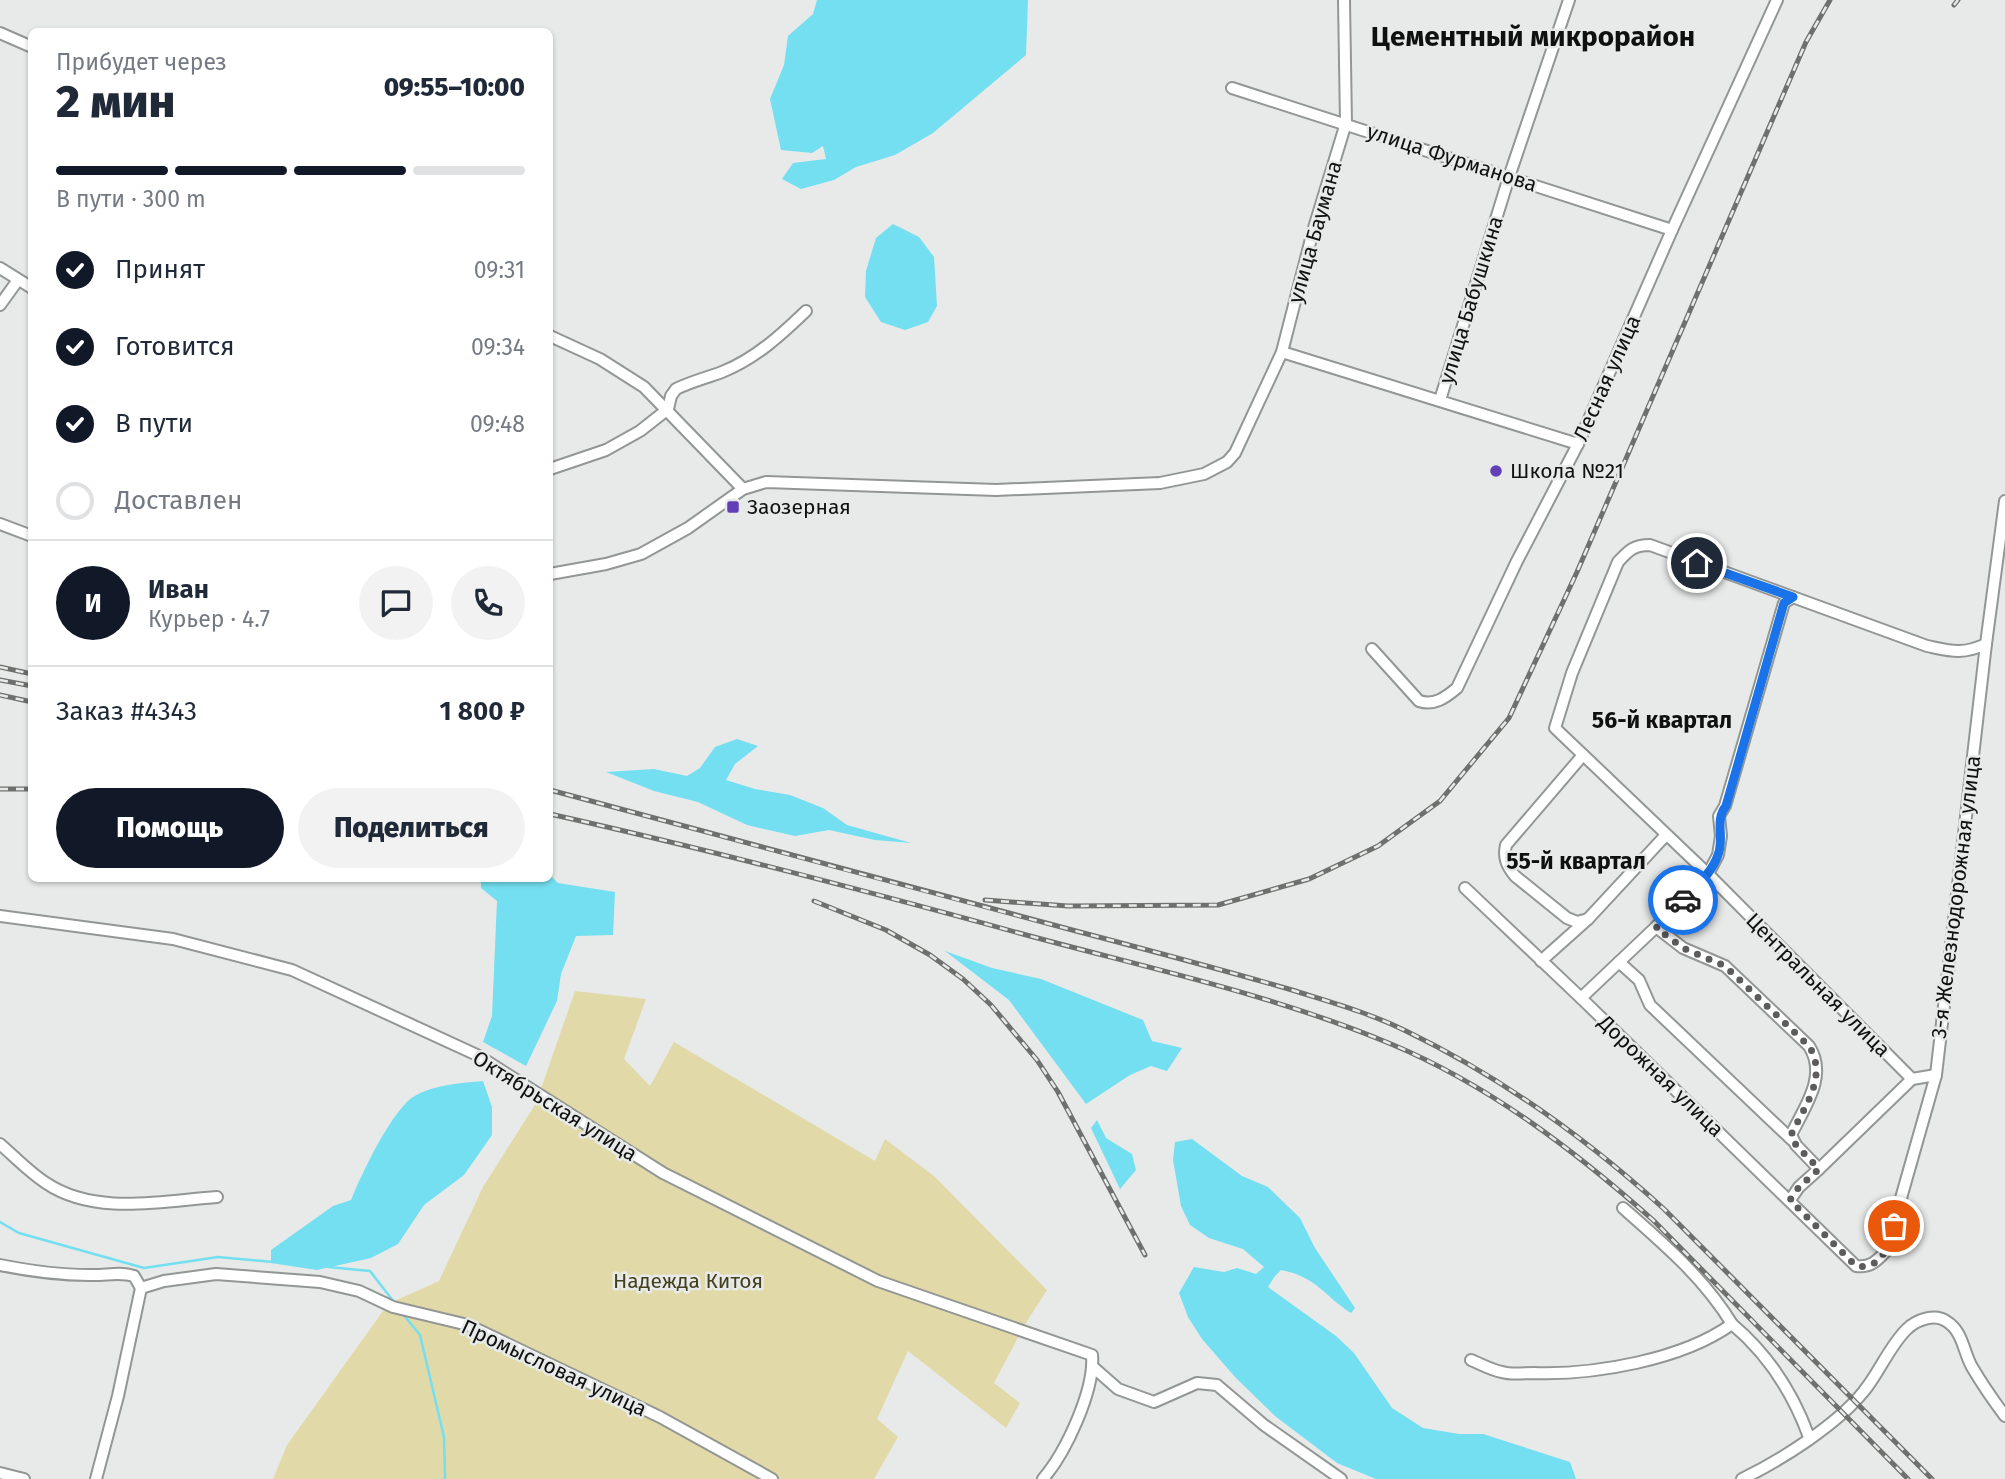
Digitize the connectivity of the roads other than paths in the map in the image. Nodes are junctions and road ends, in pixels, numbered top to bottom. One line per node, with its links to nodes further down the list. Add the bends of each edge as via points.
1 (1344, 0): 7 (street, улица Баумана)
2 (1569, 0): 8 (street, улица Бабушкина)
3 (1777, 0): 9 (street, Лесная улица)
4 (0, 33): 5 (street)
5 (28, 45)
6 (1232, 88): 7 (street, улица Фурманова)
7 (1346, 124): 8 (street, улица Фурманова); 16 (street, улица Баумана)
8 (1509, 177): 9 (street, улица Фурманова); 17 (street, улица Бабушкина)
9 (1672, 230): 19 (street, Лесная улица)
10 (0, 268): 11 (street)
11 (18, 280): 12 (street); 13 (street)
12 (28, 286)
13 (0, 305)
14 (806, 311): 18 (street, via 750,358 676,389)
15 (553, 337): 18 (street, via 623,372)
16 (1282, 352): 17 (street); 21 (street, улица Баумана, via 1235,453 1204,474 1160,482 996,490 787,481)
17 (1440, 400): 19 (street)
18 (668, 409): 20 (street, via 606,450); 21 (street)
19 (1578, 444): 28 (street, Лесная улица, via 1457,688 1435,702 1419,701)
20 (553, 468)
21 (743, 489): 25 (street, via 641,554)
22 (2005, 501): 27 (street, 3-я Железнодорожная улица)
23 (0, 524): 24 (street)
24 (28, 534)
25 (553, 573)
26 (1793, 597): 27 (street, via 1927,646 1955,652); 29 (street, Центральная улица, via 1650,545 1630,549 1618,562 1577,660 1555,728); 31 (street, via 1784,603 1726,806 1720,811 1720,846)
27 (1986, 644): 39 (street, 3-я Железнодорожная улица)
28 (1372, 649)
29 (1583, 755): 30 (street, Центральная улица); 34 (street, via 1504,852 1515,876 1567,918 1577,922)
30 (1666, 835): 31 (street, Центральная улица); 34 (street)
31 (1708, 874): 35 (street); 40 (street, Центральная улица)
32 (1465, 888): 36 (street, Дорожная улица)
33 (0, 916): 52 (street, Октябрьская улица, via 173,939 292,970 477,1055 663,1173 878,1281 1093,1354)
34 (1588, 919): 36 (street)
35 (1656, 928): 37 (street); 41 (street, via 1683,948 1725,966 1809,1046 1818,1070)
36 (1541, 961): 38 (street, Дорожная улица)
37 (1619, 962): 38 (street); 41 (street, via 1639,980 1650,1004)
38 (1581, 998): 45 (street, Дорожная улица)
39 (1936, 1075): 40 (street); 48 (street, 3-я Железнодорожная улица, via 1886,1251 1868,1266)
40 (1912, 1079): 43 (street)
41 (1792, 1139): 43 (street)
42 (0, 1144): 44 (street, via 47,1184 82,1199 121,1204)
43 (1819, 1169): 45 (street)
44 (217, 1197)
45 (1790, 1200): 48 (street, Дорожная улица)
46 (1623, 1208): 50 (street, via 1683,1261)
47 (0, 1265): 49 (street, via 42,1273 127,1274 139,1281)
48 (1856, 1266)
49 (141, 1288): 57 (street); 58 (street, Промысловая улица, via 216,1274 320,1282 359,1291 393,1307 468,1325 660,1418)
50 (1732, 1324): 51 (street, via 1673,1353 1606,1368 1559,1374 1503,1373); 54 (street, via 1772,1365 1797,1404)
51 (1471, 1360)
52 (1094, 1367): 59 (street, via 1075,1424); 60 (street, via 1118,1389 1154,1402 1197,1383 1217,1385)
53 (2005, 1416): 54 (street, via 1970,1364 1956,1329 1946,1320 1927,1318 1907,1328 1863,1393)
54 (1809, 1437): 61 (street, via 1773,1464)
55 (0, 1473): 56 (street)
56 (24, 1479)
57 (96, 1479)
58 (772, 1479)
59 (1043, 1479)
60 (1341, 1479)
61 (1742, 1479)

